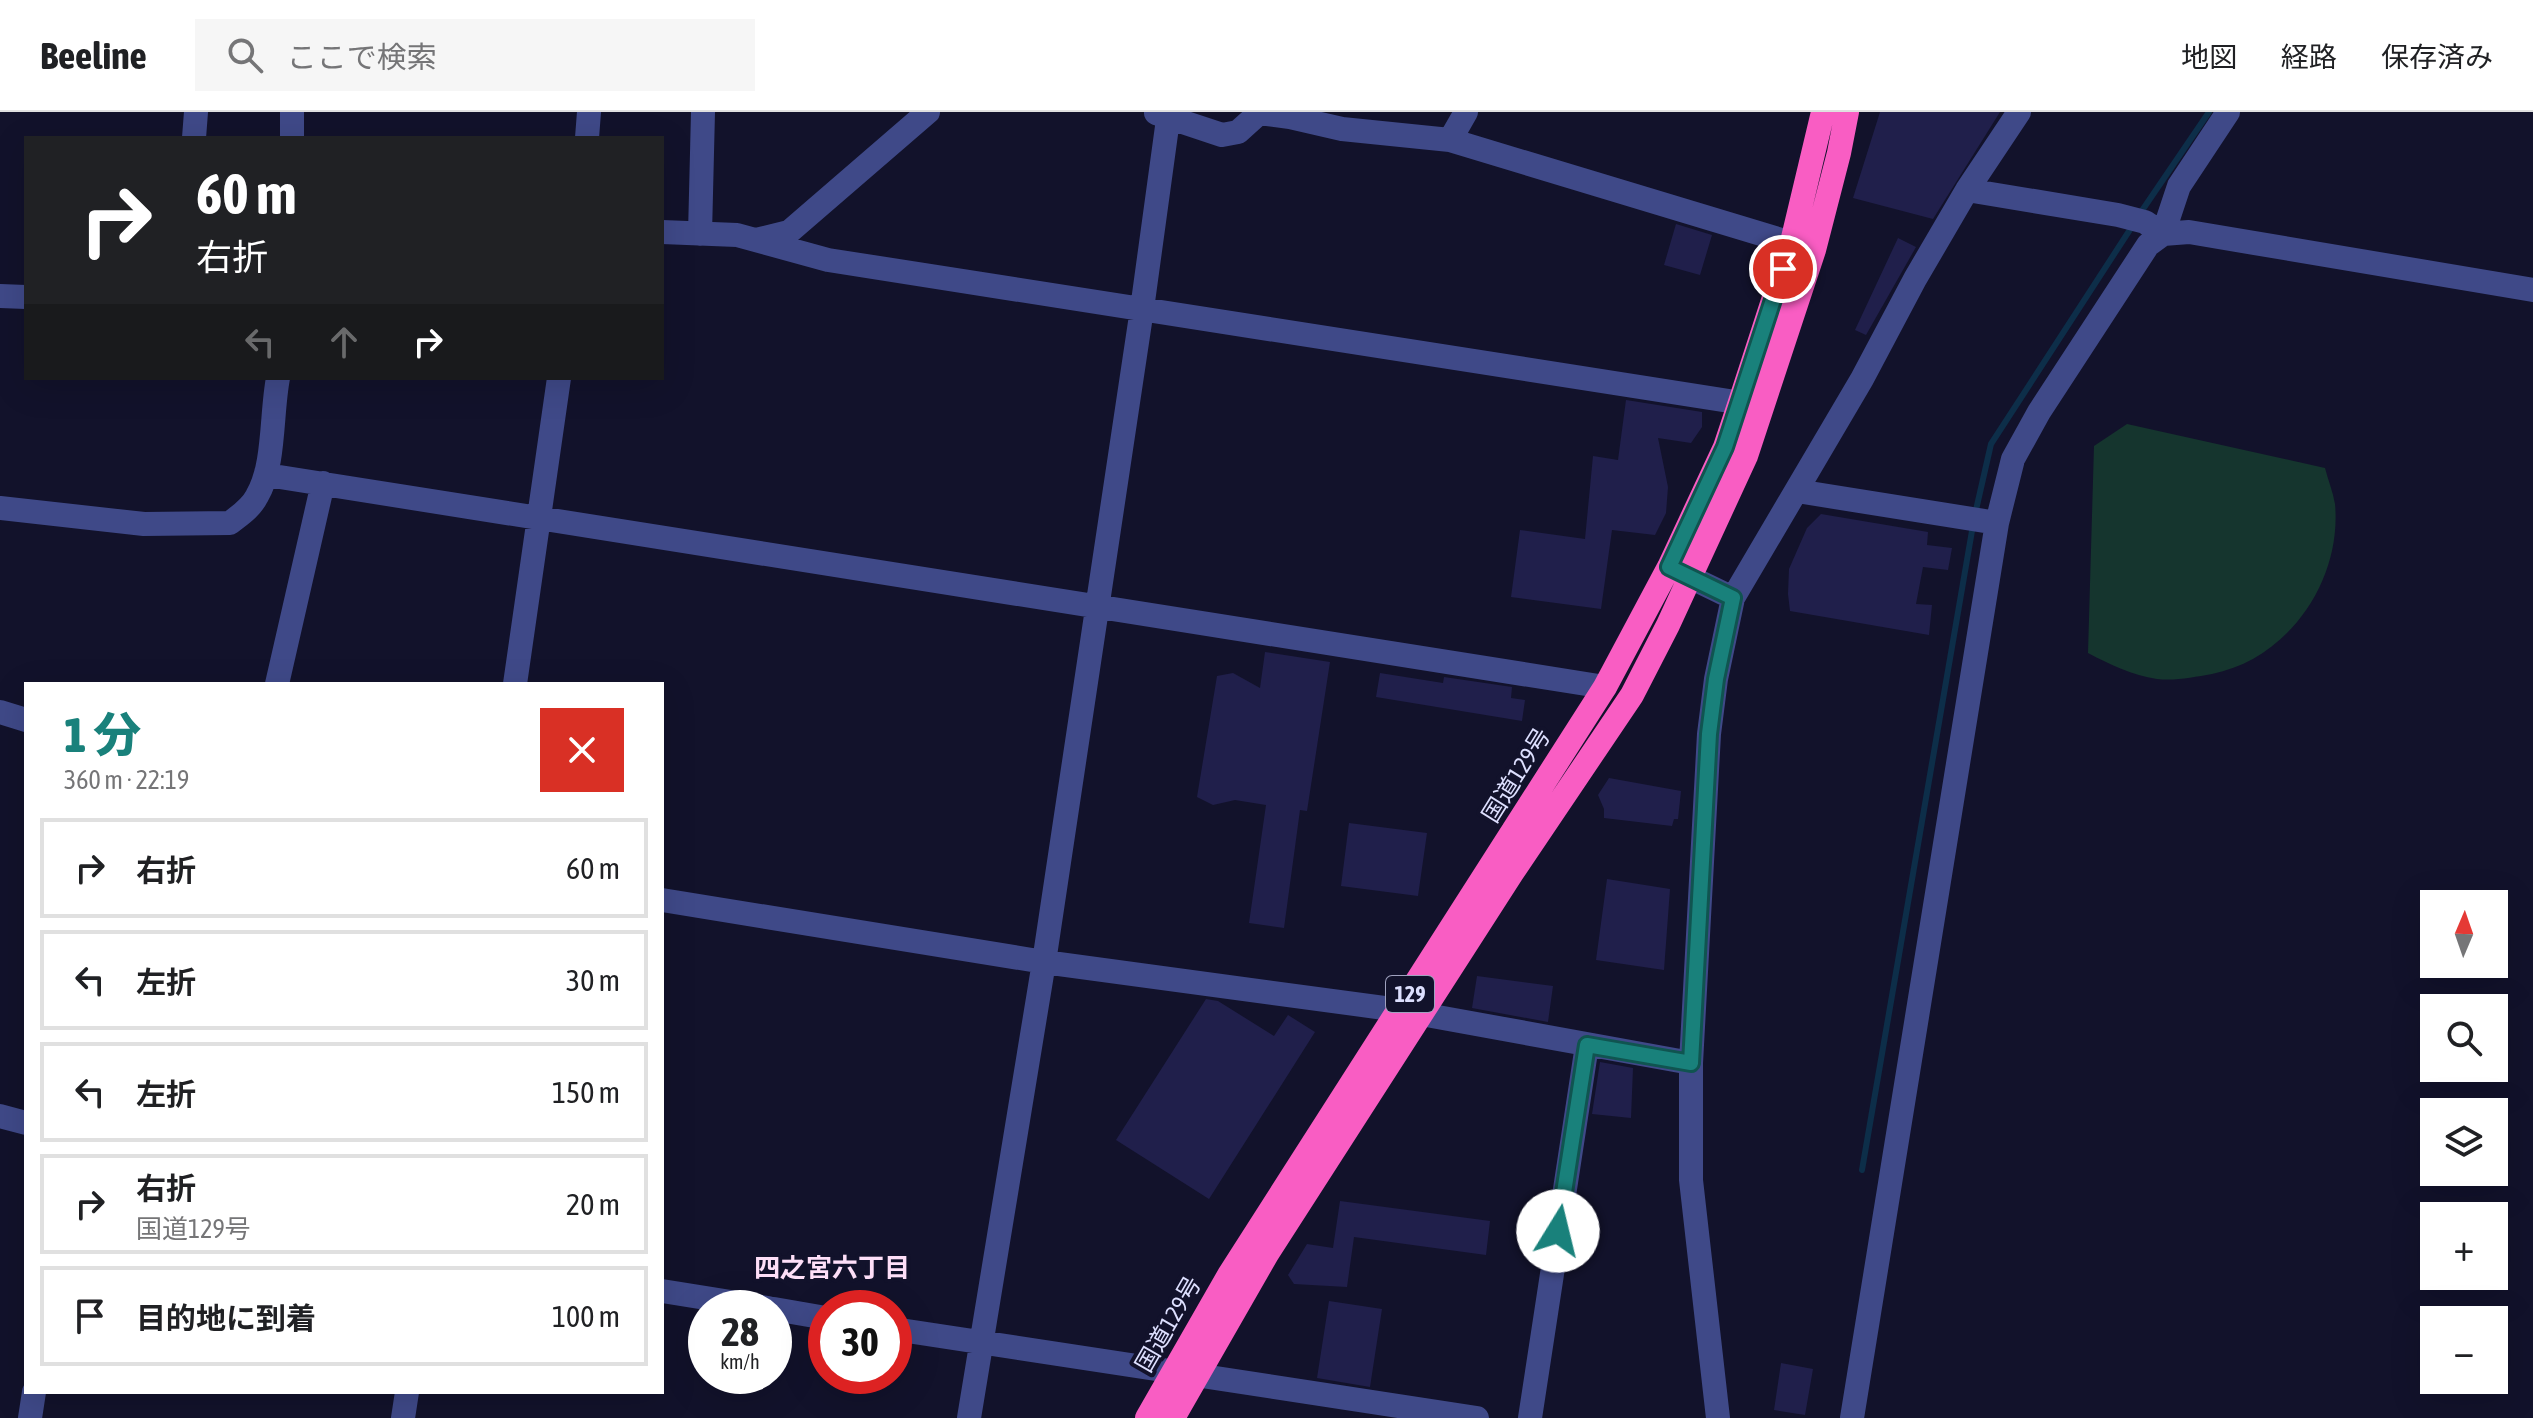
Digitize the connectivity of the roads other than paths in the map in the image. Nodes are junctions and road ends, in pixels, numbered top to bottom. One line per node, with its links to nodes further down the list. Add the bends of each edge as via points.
1 (196, 112): 12 (street)
2 (292, 112): 13 (street)
3 (589, 112): 14 (street)
4 (703, 112): 19 (street)
5 (928, 112): 20 (street, via 789,232)
6 (1466, 112): 15 (street)
7 (1823, 112): 21 (highway, 国道129号 / 129)
8 (1847, 112): 21 (highway, 国道129号 / 129)
9 (2019, 112): 16 (street)
10 (2228, 112): 17 (street)
11 (1164, 114): 15 (street, via 1222,135 1238,132 1259,113 1342,129); 25 (street)
12 (194, 136)
13 (292, 136)
14 (587, 136)
15 (1450, 140): 21 (street)
16 (1967, 190): 17 (street, via 2118,215); 31 (street)
17 (2154, 228): 22 (street); 34 (street, via 2013,459)
18 (664, 232): 19 (street)
19 (700, 234): 20 (street)
20 (753, 240): 25 (street, via 828,260)
21 (1803, 246): 28 (highway, 国道129号 / 129)
22 (2533, 290)
23 (0, 296): 24 (street)
24 (24, 297)
25 (1142, 309): 28 (street); 37 (street)
26 (278, 380): 29 (street)
27 (559, 380): 33 (street)
28 (1752, 404): 35 (highway, 国道129号 / 129, via 1746,456)
29 (267, 475): 30 (street); 32 (street, via 251,506 230,523 144,524)
30 (323, 483): 33 (street); 38 (street)
31 (1797, 491): 34 (street); 36 (street)
32 (0, 508)
33 (537, 519): 37 (street); 39 (street)
34 (1997, 523): 66 (street)
35 (1680, 572): 36 (street); 40 (highway, 国道129号 / 129); 45 (highway, 国道129号 / 129, via 1632,695)
36 (1733, 598): 47 (street, via 1709,734)
37 (1096, 605): 40 (street); 44 (street)
38 (277, 682)
39 (515, 682)
40 (1605, 687): 45 (highway, 国道129号 / 129)
41 (0, 712): 42 (street)
42 (24, 719)
43 (664, 900): 44 (street)
44 (1044, 962): 45 (street); 53 (street)
45 (1411, 1012): 46 (street); 54 (highway, 国道129号 / 129, via 1229,1275); 55 (highway, 国道129号 / 129)
46 (1587, 1045): 47 (street); 64 (street)
47 (1691, 1063): 65 (street, via 1691,1180)
48 (0, 1116): 49 (street)
49 (24, 1122)
50 (664, 1291): 51 (street)
51 (688, 1295)
52 (912, 1332): 53 (street)
53 (982, 1343): 54 (street); 60 (street)
54 (1171, 1372): 55 (street); 61 (highway, 国道129号 / 129)
55 (1197, 1375): 62 (highway, 国道129号 / 129); 63 (street)
56 (34, 1394): 58 (street)
57 (407, 1394): 59 (street)
58 (30, 1418)
59 (403, 1418)
60 (969, 1418)
61 (1147, 1418)
62 (1173, 1418)
63 (1477, 1418)
64 (1530, 1418)
65 (1718, 1418)
66 (1852, 1418)

